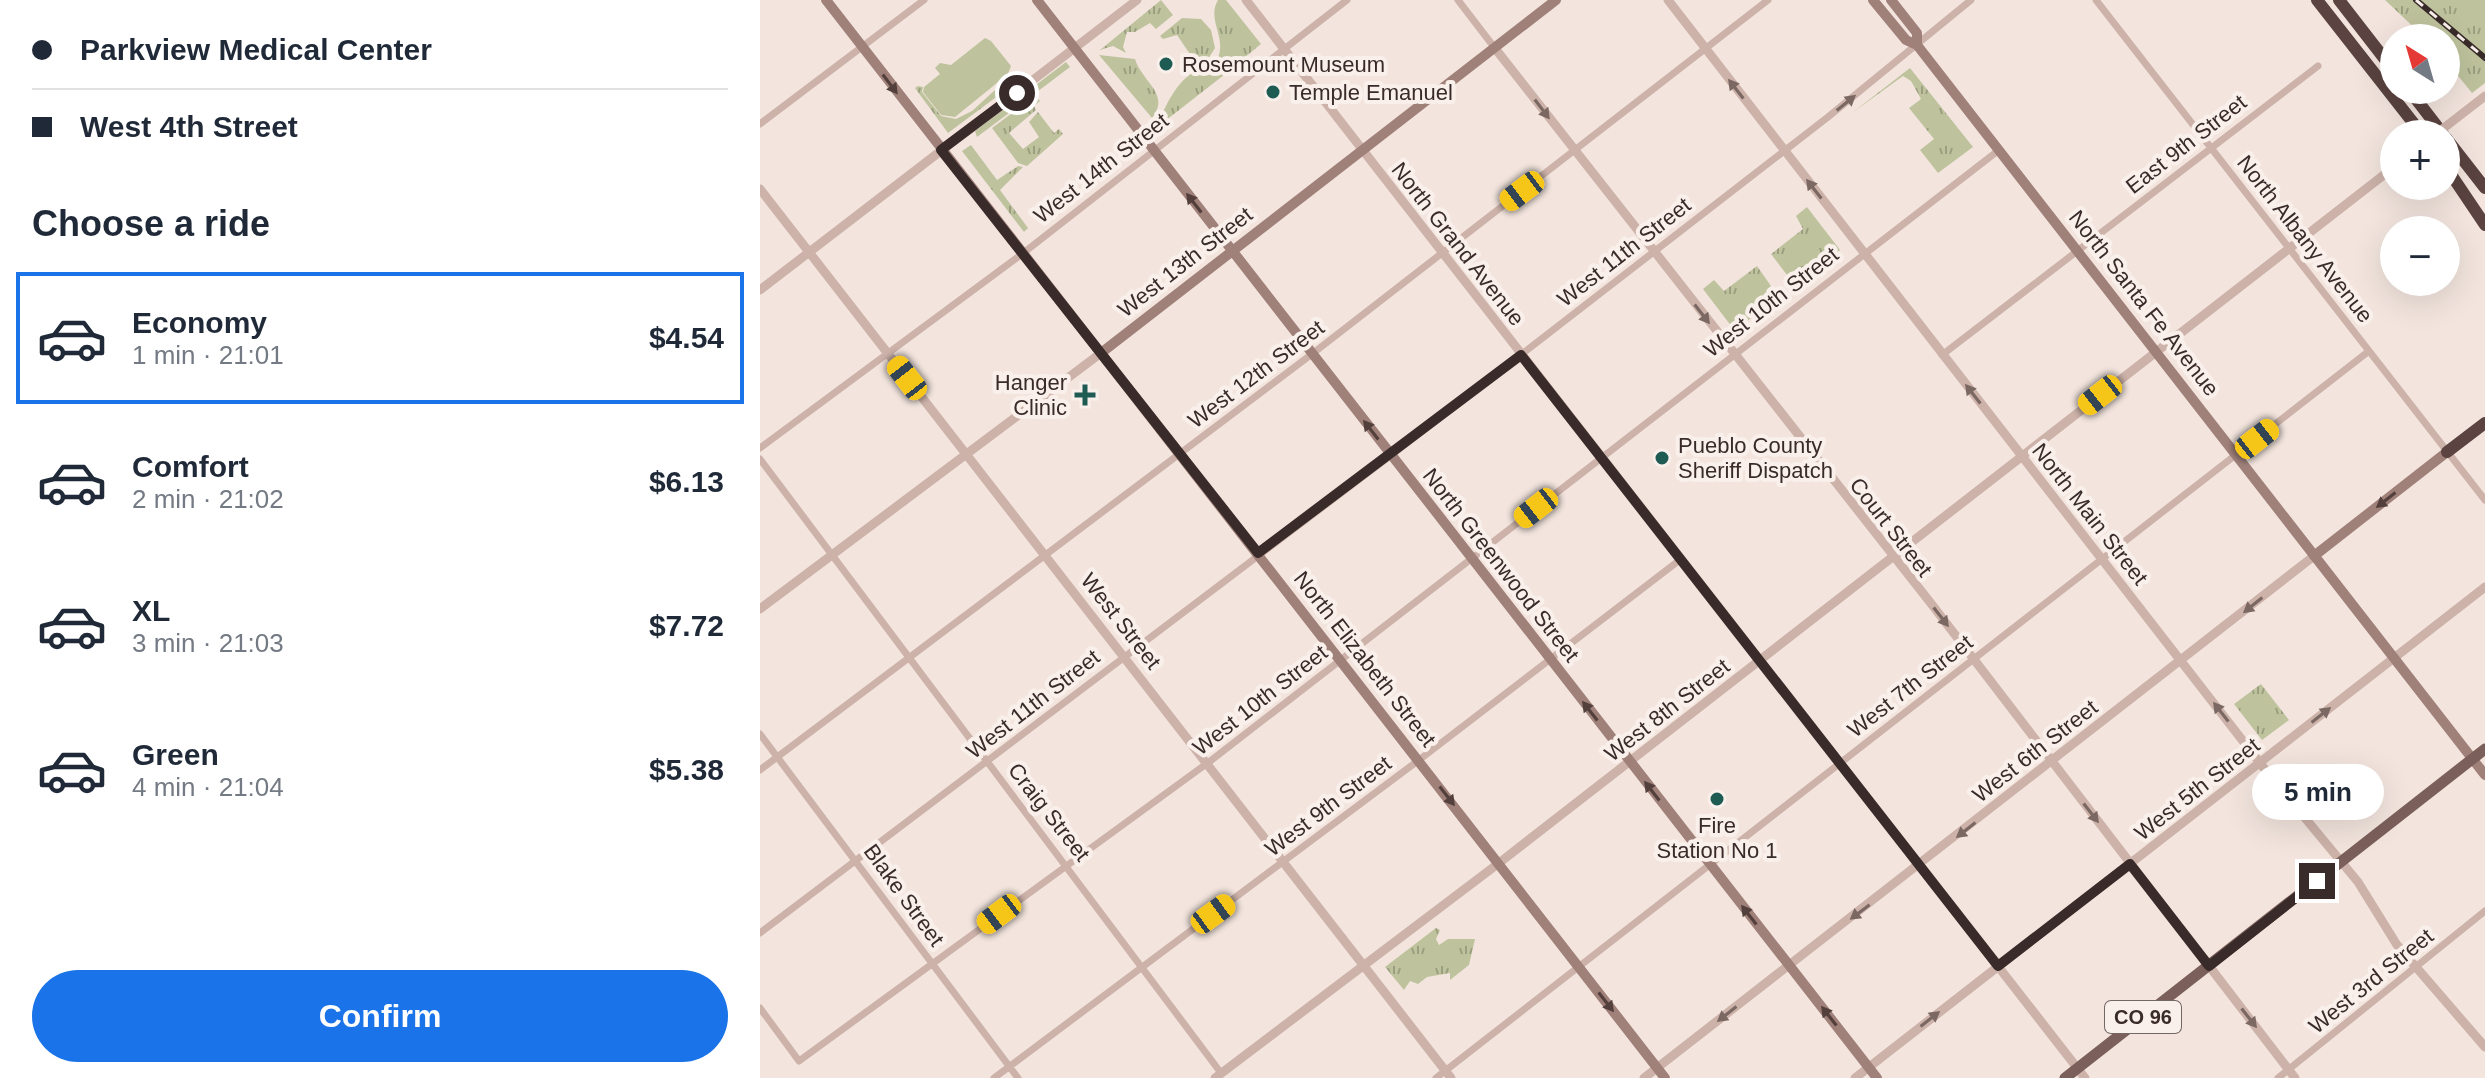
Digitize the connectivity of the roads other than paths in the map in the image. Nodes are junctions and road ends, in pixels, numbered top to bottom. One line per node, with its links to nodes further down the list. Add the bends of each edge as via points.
1 (826, 0): 18 (main road, North Elizabeth Street)
2 (924, 0): 18 (street)
3 (1037, 0): 21 (main road, North Greenwood Street)
4 (1137, 0): 21 (street)
5 (1246, 0): 22 (street, North Grand Avenue)
6 (1347, 0): 22 (street, West 14th Street)
7 (1458, 0): 19 (street, Court Street)
8 (1556, 0): 19 (main road, West 13th Street)
9 (1668, 0): 20 (street, North Main Street)
10 (1768, 0): 20 (street, West 12th Street)
11 (1873, 0): 17 (main road, North Santa Fe Avenue, via 1906,40)
12 (1891, 0): 17 (main road, North Santa Fe Avenue, via 1917,33)
13 (1971, 0): 17 (street, West 11th Street)
14 (2096, 0): 31 (street, North Albany Avenue)
15 (2317, 0): 27 (highway)
16 (2339, 0): 23 (highway)
17 (1917, 45): 35 (main road, North Santa Fe Avenue); 37 (street, West 11th Street, one-way to 17)
18 (862, 47): 30 (street); 32 (main road, North Elizabeth Street, one-way to 32)
19 (1494, 47): 34 (main road, West 13th Street); 36 (street, Court Street, one-way to 36)
20 (1705, 48): 36 (street, West 12th Street); 37 (street, North Main Street, one-way to 20)
21 (1074, 49): 32 (street); 33 (main road, North Greenwood Street)
22 (1284, 49): 33 (street, West 14th Street); 34 (street, North Grand Avenue)
23 (2380, 53)
24 (2318, 66): 31 (street, East 9th Street)
25 (2485, 96): 29 (street, bridge)
26 (2420, 104): 28 (highway)
27 (2411, 120)
28 (2432, 120)
29 (2454, 120)
30 (760, 124)
31 (2212, 147): 44 (street, North Albany Avenue); 46 (street, East 9th Street)
32 (941, 150): 49 (street); 51 (main road, North Elizabeth Street)
33 (1153, 150): 45 (main road, North Greenwood Street, one-way to 33); 51 (street, West 14th Street)
34 (1361, 150): 45 (main road, West 13th Street); 47 (street, North Grand Avenue)
35 (1999, 150): 46 (main road, North Santa Fe Avenue); 50 (street, West 10th Street)
36 (1574, 151): 47 (street, West 12th Street); 48 (street, Court Street)
37 (1784, 151): 48 (street, West 11th Street); 50 (street, North Main Street, one-way to 37)
38 (2460, 156): 41 (highway)
39 (2380, 178): 44 (street, West 8th Street)
40 (2460, 188): 43 (highway)
41 (2485, 188)
42 (760, 189): 49 (street, West Street)
43 (2485, 225)
44 (2290, 248): 53 (street, West 8th Street); 54 (street, North Albany Avenue)
45 (1232, 251): 56 (main road, West 13th Street); 57 (main road, North Greenwood Street)
46 (2077, 251): 53 (main road, North Santa Fe Avenue); 60 (street)
47 (1443, 252): 57 (street, West 12th Street); 59 (street, North Grand Avenue)
48 (1653, 252): 58 (street, Court Street, one-way to 58); 59 (street, West 11th Street)
49 (809, 253): 52 (street); 55 (street, West Street)
50 (1864, 253): 58 (street, West 10th Street); 60 (street, North Main Street)
51 (1022, 254): 55 (street, West 14th Street); 56 (main road, North Elizabeth Street)
52 (760, 290)
53 (2156, 351): 67 (main road, North Santa Fe Avenue); 68 (street, West 8th Street)
54 (2369, 351): 63 (street, North Albany Avenue); 67 (street, West 7th Street)
55 (888, 353): 62 (street, West 14th Street); 64 (street, West Street)
56 (1101, 353): 64 (street, West 13th Street); 65 (main road, North Elizabeth Street)
57 (1312, 354): 65 (street, West 12th Street); 66 (main road, North Greenwood Street, one-way to 57)
58 (1732, 354): 69 (street, West 10th Street); 76 (street, Court Street)
59 (1521, 355): 66 (street, West 11th Street); 69 (street, North Grand Avenue)
60 (1942, 355): 68 (street, North Main Street, one-way to 60)
61 (2485, 423): 63 (highway)
62 (760, 448)
63 (2447, 452): 71 (street, North Albany Avenue); 75 (main road, West 6th Street, one-way to 75)
64 (967, 454): 73 (street, West 13th Street); 74 (street, West Street)
65 (1179, 454): 72 (main road, North Elizabeth Street); 74 (street, West 12th Street)
66 (1391, 455): 72 (street, West 11th Street); 77 (main road, North Greenwood Street)
67 (2236, 455): 75 (main road, North Santa Fe Avenue); 79 (street, West 7th Street)
68 (2022, 456): 76 (street, West 8th Street); 79 (street, North Main Street)
69 (1601, 458): 77 (street, West 10th Street); 78 (street, North Grand Avenue)
70 (760, 459): 73 (street, Craig Street)
71 (2485, 500)
72 (1258, 553): 82 (street, West 11th Street); 87 (main road, North Elizabeth Street)
73 (833, 554): 81 (street, West 13th Street); 83 (street, Craig Street)
74 (1046, 555): 82 (street, West Street); 83 (street, West 12th Street)
75 (2314, 556): 85 (main road, North Santa Fe Avenue); 89 (street, West 6th Street, one-way to 89)
76 (1891, 557): 84 (street, Court Street, one-way to 84); 86 (street, West 8th Street)
77 (1470, 558): 87 (street, West 10th Street); 88 (main road, North Greenwood Street)
78 (1681, 559): 86 (street, North Grand Avenue); 88 (street, West 9th Street)
79 (2103, 559): 84 (street, West 7th Street); 89 (street, North Main Street)
80 (2485, 587): 85 (street, West 5th Street)
81 (760, 609)
82 (1125, 656): 95 (street, West 11th Street); 96 (street, West Street)
83 (910, 657): 92 (street, West 12th Street); 95 (street, Craig Street)
84 (1973, 659): 98 (street, West 7th Street); 99 (street, Court Street)
85 (2393, 659): 93 (main road, North Santa Fe Avenue); 100 (street, West 5th Street, one-way to 85)
86 (1760, 660): 97 (street, West 8th Street); 98 (street, North Grand Avenue)
87 (1340, 661): 94 (main road, North Elizabeth Street); 96 (street, West 10th Street)
88 (1550, 661): 94 (street, West 9th Street); 97 (main road, North Greenwood Street, one-way to 88)
89 (2181, 661): 99 (street, West 6th Street); 100 (street, North Main Street, one-way to 89)
90 (760, 734): 92 (street, Blake Street)
91 (2485, 749): 93 (main road, CO 96)
92 (777, 757): 101 (street, West 12th Street); 103 (street, Blake Street)
93 (2472, 759): 102 (main road, North Santa Fe Avenue); 105 (main road, CO 96)
94 (1419, 760): 104 (street, West 9th Street); 106 (main road, North Elizabeth Street, one-way to 106)
95 (987, 762): 103 (street, West 11th Street); 107 (street, Craig Street)
96 (1209, 762): 104 (street, West Street); 107 (street, West 10th Street, via 1080,859)
97 (1629, 762): 106 (street, West 8th Street); 110 (main road, North Greenwood Street, one-way to 97)
98 (1842, 762): 108 (street, North Grand Avenue); 110 (street, West 7th Street)
99 (2053, 763): 108 (street, West 6th Street, one-way to 108); 109 (street, Court Street, one-way to 109)
100 (2260, 763): 105 (street, North Main Street); 109 (street, West 5th Street)
101 (760, 770)
102 (2485, 775)
103 (857, 861): 112 (street, West 11th Street); 113 (street, Blake Street)
104 (1285, 861): 114 (street, West Street); 118 (street, West 9th Street)
105 (2341, 862): 117 (main road, CO 96); 120 (street, North Main Street)
106 (1499, 863): 114 (street, West 8th Street); 119 (main road, North Elizabeth Street)
107 (1066, 864): 113 (street, West 10th Street); 118 (street, Craig Street)
108 (1922, 864): 115 (street, West 6th Street, one-way to 115); 116 (street, North Grand Avenue)
109 (2130, 864): 116 (street, West 5th Street); 117 (street, Court Street)
110 (1710, 865): 115 (main road, North Greenwood Street, one-way to 110); 119 (street, West 7th Street)
111 (2485, 911): 120 (street, West 3rd Street)
112 (760, 933)
113 (932, 964): 121 (street, West 10th Street, via 799,1061); 123 (street, Blake Street)
114 (1366, 964): 127 (street, West Street); 129 (street, West 8th Street)
115 (1789, 966): 124 (main road, North Greenwood Street, one-way to 115); 125 (street, West 6th Street, one-way to 125)
116 (1998, 966): 124 (street, West 5th Street, one-way to 116); 126 (street, North Grand Avenue)
117 (2209, 966): 126 (main road, CO 96); 128 (street, Court Street, one-way to 128)
118 (1141, 967): 123 (street, West 9th Street); 129 (street, Craig Street)
119 (1579, 967): 125 (main road, North Elizabeth Street, one-way to 125); 127 (street, West 7th Street)
120 (2417, 968): 122 (street, North Main Street); 128 (street, West 3rd Street)
121 (760, 1008)
122 (2485, 1047)
123 (1009, 1066): 130 (street, West 9th Street); 131 (street, Blake Street)
124 (1868, 1067): 135 (street, West 5th Street); 136 (main road, North Greenwood Street)
125 (1657, 1068): 133 (street, West 6th Street); 134 (main road, North Elizabeth Street)
126 (2081, 1073): 137 (main road, CO 96)
127 (1448, 1074): 132 (street, West 7th Street)
128 (2292, 1074): 138 (street, West 3rd Street)
129 (1218, 1076)
130 (994, 1078)
131 (1018, 1078)
132 (1436, 1078)
133 (1644, 1078)
134 (1665, 1078)
135 (1855, 1078)
136 (1877, 1078)
137 (2065, 1078)
138 (2278, 1078)

